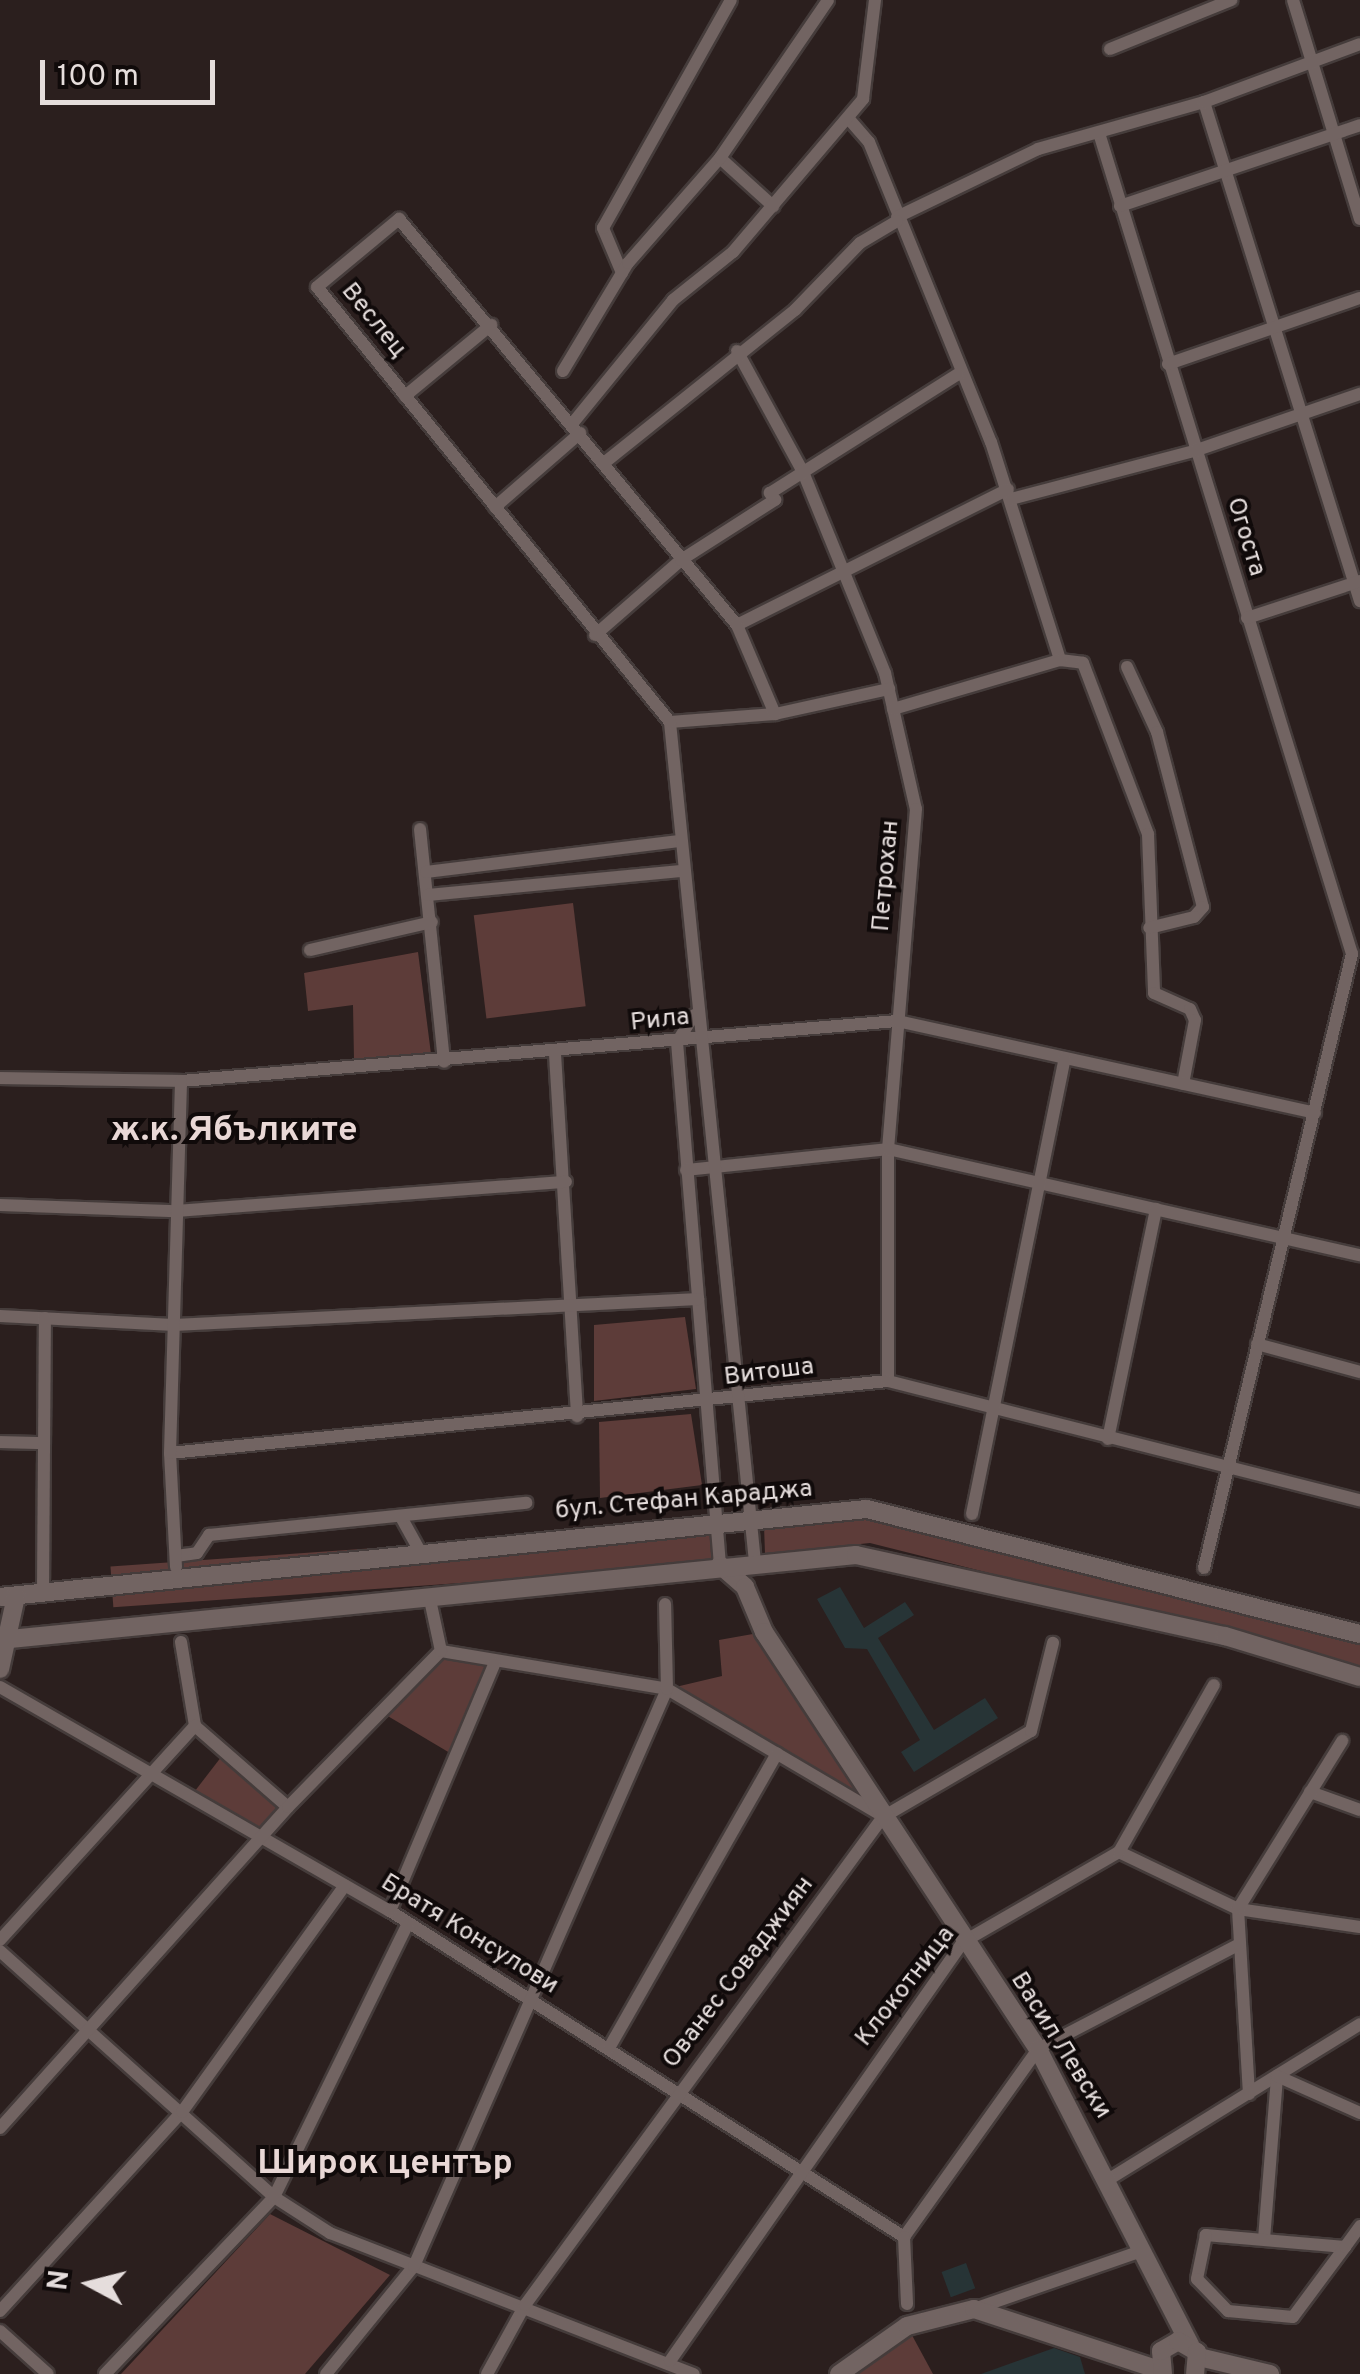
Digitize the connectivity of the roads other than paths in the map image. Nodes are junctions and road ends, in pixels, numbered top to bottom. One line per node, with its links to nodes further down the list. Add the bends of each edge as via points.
1 (731, 0): 20 (street, via 603,228)
2 (828, 0): 14 (street)
3 (875, 0): 10 (street, via 863,99)
4 (1231, 0): 7 (street)
5 (1293, 0): 8 (street)
6 (1360, 44): 8 (street)
7 (1110, 49)
8 (1313, 65): 9 (street); 13 (street)
9 (1204, 102): 12 (street); 15 (street)
10 (848, 118): 16 (street); 19 (street, via 869,142)
11 (1360, 126): 13 (street)
12 (1099, 132): 17 (street, Огоста); 19 (street, via 1038,148)
13 (1334, 136): 15 (street); 18 (street)
14 (720, 158): 16 (street); 20 (street)
15 (1227, 171): 17 (street); 23 (street)
16 (773, 206): 31 (street, via 733,252 673,300)
17 (1120, 206): 25 (street, Огоста)
18 (1360, 216)
19 (897, 219): 24 (street); 27 (street)
20 (622, 273): 26 (street)
21 (1360, 298): 23 (street)
22 (491, 325): 29 (street); 29 (street, Веслец, via 399,219 317,287); 31 (street, Веслец)
23 (1276, 328): 25 (street); 30 (street)
24 (737, 351): 33 (street); 34 (street, Петрохан)
25 (1168, 364): 32 (street, Огоста)
26 (564, 371)
27 (958, 374): 34 (street); 35 (street)
28 (1360, 394): 30 (street)
29 (406, 396): 36 (street, Веслец)
30 (1302, 414): 32 (street); 39 (street)
31 (576, 428): 33 (street, Веслец); 36 (street)
32 (1194, 451): 35 (street); 41 (street, Огоста)
33 (604, 464): 37 (street, Веслец)
34 (803, 472): 37 (street, via 770,493 774,500); 38 (street, Петрохан)
35 (1009, 494): 38 (street); 44 (street)
36 (495, 507): 43 (street, Веслец)
37 (681, 560): 42 (street, Веслец); 43 (street)
38 (844, 573): 42 (street); 46 (street, Петрохан)
39 (1357, 582): 40 (street); 41 (street)
40 (1360, 600)
41 (1247, 618): 58 (street, Огоста)
42 (737, 626): 48 (street, Веслец)
43 (595, 635): 49 (street, Веслец)
44 (1060, 660): 47 (street); 56 (street, via 1083,663 1148,834)
45 (1127, 667): 56 (street, via 1157,732 1203,907 1194,917)
46 (889, 689): 47 (street, Петрохан); 48 (street)
47 (894, 709): 60 (street, Петрохан, via 916,809)
48 (775, 714): 49 (street)
49 (670, 722): 51 (street)
50 (420, 829): 53 (street)
51 (679, 841): 52 (street); 53 (street)
52 (681, 871): 54 (street); 59 (street)
53 (426, 872): 54 (street)
54 (428, 895): 55 (street)
55 (432, 922): 57 (street); 65 (street)
56 (1149, 928): 68 (street, via 1154,993 1190,1009 1195,1020)
57 (310, 950)
58 (1356, 953): 69 (street)
59 (694, 1015): 61 (street); 62 (street)
60 (897, 1021): 61 (street, Рила); 64 (street, Рила); 70 (street, Петрохан)
61 (708, 1038): 62 (street, Рила); 71 (street)
62 (677, 1042): 63 (street, Рила); 72 (street)
63 (555, 1054): 65 (street, Рила); 73 (street)
64 (1065, 1058): 68 (street, Рила); 74 (street)
65 (444, 1062): 67 (street, Рила)
66 (0, 1078): 67 (street, Рила)
67 (180, 1081): 77 (street)
68 (1183, 1084): 69 (street, Рила)
69 (1315, 1113): 78 (street)
70 (888, 1150): 71 (street); 74 (street); 87 (street, Петрохан)
71 (720, 1166): 72 (street); 88 (street)
72 (686, 1170): 80 (street)
73 (566, 1182): 77 (street); 81 (street)
74 (1040, 1182): 76 (street); 90 (street)
75 (0, 1205): 77 (street)
76 (1156, 1209): 78 (street); 92 (street)
77 (176, 1211): 84 (street)
78 (1284, 1239): 79 (street); 85 (street)
79 (1360, 1255)
80 (698, 1299): 81 (street); 89 (street)
81 (571, 1308): 84 (street); 91 (street)
82 (0, 1316): 83 (street)
83 (45, 1318): 84 (street); 94 (street)
84 (174, 1325): 95 (street)
85 (1256, 1344): 86 (street); 96 (street)
86 (1360, 1372)
87 (888, 1381): 88 (street, Витоша); 90 (street, Витоша)
88 (741, 1398): 89 (street, Витоша); 101 (street)
89 (709, 1402): 91 (street, Витоша); 102 (street)
90 (992, 1410): 92 (street, Витоша); 99 (street)
91 (577, 1416): 95 (street, Витоша)
92 (1108, 1439): 96 (street, Витоша)
93 (0, 1442): 94 (street)
94 (41, 1443): 108 (street)
95 (170, 1453): 100 (street, via 176,1562 197,1553 208,1536)
96 (1225, 1467): 97 (street, Витоша); 106 (street)
97 (1360, 1500)
98 (526, 1503): 100 (street)
99 (972, 1514)
100 (401, 1517): 103 (street)
101 (751, 1521): 102 (street, бул. Стефан Караджа); 104 (street); 112 (street, бул. Стефан Караджа, via 867,1509)
102 (718, 1524): 103 (street, бул. Стефан Караджа); 105 (street)
103 (419, 1550): 108 (street, бул. Стефан Караджа)
104 (755, 1562): 105 (street); 107 (street); 119 (street, via 874,1556 1207,1632)
105 (720, 1565): 107 (street); 109 (street)
106 (1204, 1568)
107 (744, 1587): 130 (street, Васил Левски, via 764,1632)
108 (42, 1593): 110 (street, бул. Стефан Караджа)
109 (429, 1595): 113 (street); 116 (street)
110 (8, 1596): 113 (street)
111 (664, 1604): 122 (street)
112 (1360, 1634)
113 (5, 1639): 118 (street)
114 (181, 1642): 123 (street)
115 (1052, 1644): 130 (street, Ованес Соваджиян, via 1031,1731)
116 (441, 1651): 117 (street, Васил Левски); 128 (street)
117 (494, 1663): 122 (street, Васил Левски); 135 (street)
118 (0, 1669)
119 (1360, 1677)
120 (1214, 1685): 132 (street)
121 (0, 1687): 126 (street, Братя Консулови)
122 (667, 1689): 125 (street, Васил Левски); 142 (street)
123 (195, 1726): 126 (street); 128 (street)
124 (1342, 1742): 127 (street)
125 (776, 1754): 130 (street, Васил Левски); 145 (street)
126 (148, 1778): 131 (street, Братя Консулови); 138 (street)
127 (1310, 1792): 129 (street); 134 (street)
128 (288, 1807): 131 (street)
129 (1360, 1810)
130 (883, 1816): 139 (street, Васил Левски); 148 (street, Ованес Соваджиян)
131 (260, 1840): 133 (street, Братя Консулови); 144 (street)
132 (1119, 1852): 134 (street); 139 (street, Клокотница)
133 (345, 1886): 135 (street, Братя Консулови); 150 (street)
134 (1238, 1909): 137 (street); 140 (street)
135 (390, 1910): 136 (street, Братя Консулови)
136 (408, 1923): 142 (street, Братя Консулови); 155 (street)
137 (1360, 1926)
138 (0, 1940)
139 (963, 1942): 146 (street, Васил Левски); 153 (street, Клокотница)
140 (1238, 1945): 146 (street); 149 (street)
141 (0, 1951): 144 (street)
142 (529, 1998): 145 (street, Братя Консулови); 161 (street)
143 (1360, 2024): 147 (street)
144 (90, 2030): 150 (street); 152 (street)
145 (609, 2048): 148 (street, Братя Консулови)
146 (1038, 2049): 154 (street, Васил Левски); 157 (street)
147 (1277, 2076): 149 (street); 151 (street); 158 (street)
148 (678, 2093): 153 (street, Братя Консулови); 163 (street, Ованес Соваджиян)
149 (1249, 2094): 154 (street)
150 (182, 2112): 155 (street); 165 (street)
151 (1360, 2113)
152 (0, 2128)
153 (799, 2168): 157 (street, Братя Консулови); 170 (street, Клокотница)
154 (1111, 2178): 160 (street, Васил Левски)
155 (274, 2196): 161 (street, via 330,2233); 172 (street)
156 (1360, 2226): 159 (street)
157 (904, 2237): 162 (street)
158 (1264, 2239): 159 (street); 159 (street, via 1206,2235 1196,2279 1228,2311 1292,2316)
159 (1345, 2247)
160 (1139, 2252): 164 (street); 166 (street, Васил Левски)
161 (414, 2266): 163 (street); 173 (street)
162 (906, 2304)
163 (526, 2305): 170 (street); 174 (street, Ованес Соваджиян)
164 (974, 2309): 169 (street); 176 (street, via 907,2326)
165 (0, 2311)
166 (1170, 2316): 168 (street, Васил Левски); 169 (street)
167 (0, 2331): 171 (street)
168 (1194, 2359): 169 (street); 177 (street)
169 (1162, 2360)
170 (670, 2361): 175 (street)
171 (48, 2374)
172 (105, 2374)
173 (326, 2374)
174 (487, 2374)
175 (694, 2374)
176 (839, 2374)
177 (1270, 2374)

